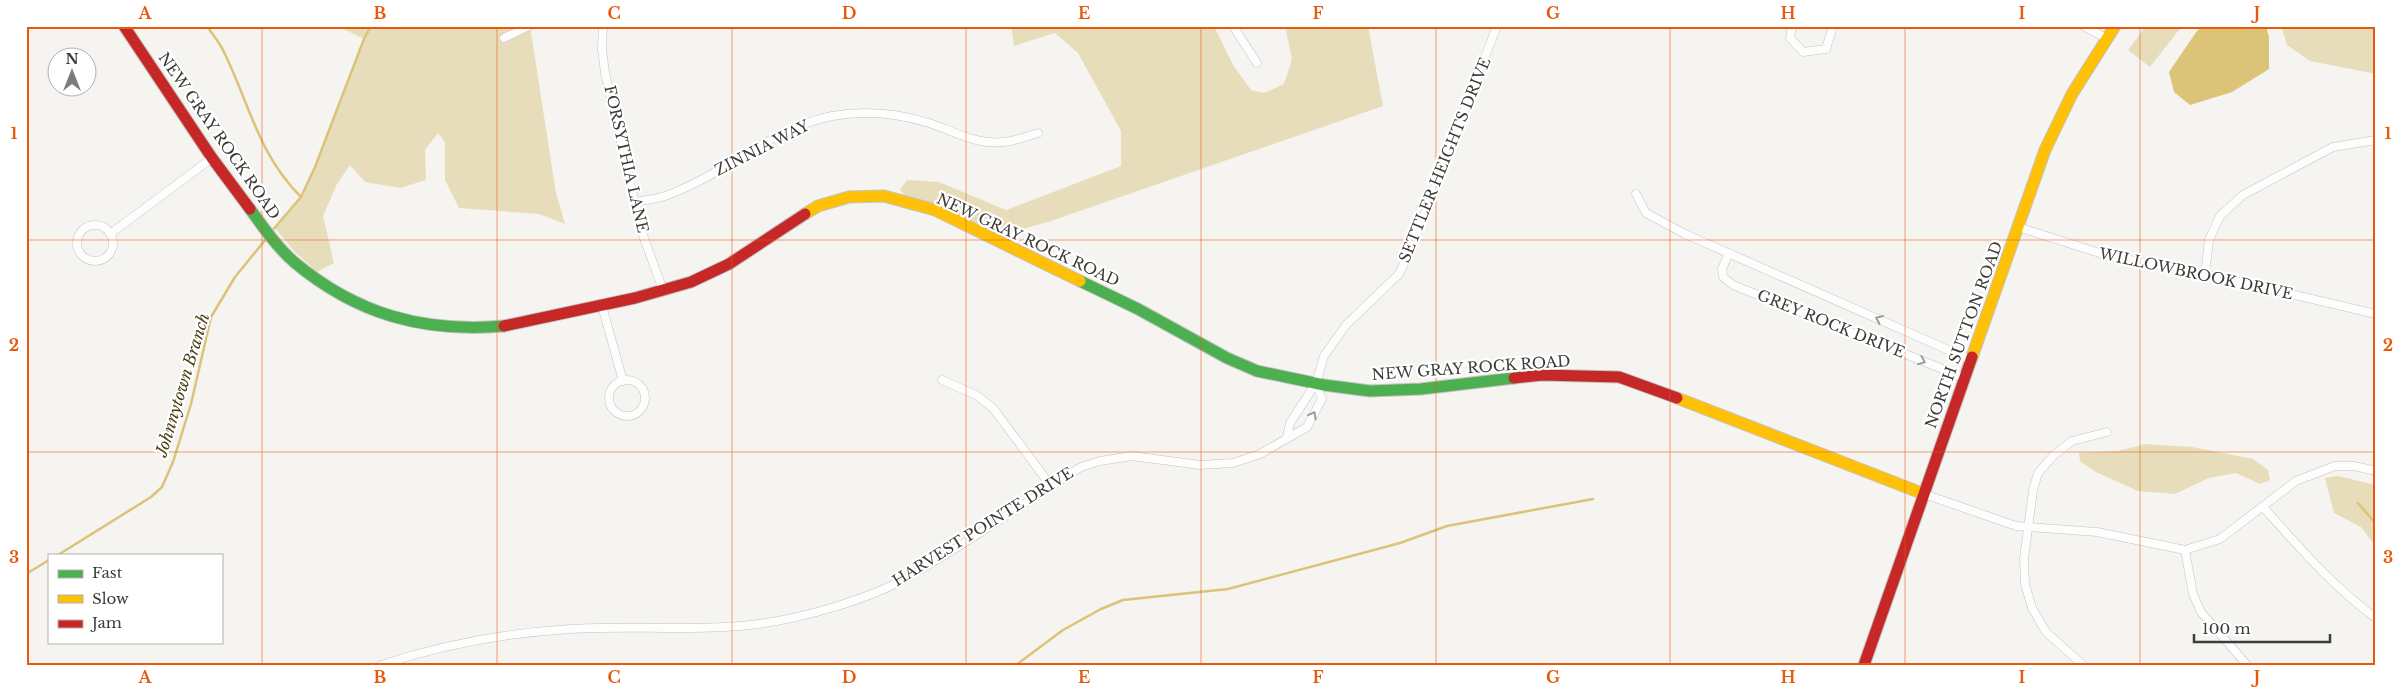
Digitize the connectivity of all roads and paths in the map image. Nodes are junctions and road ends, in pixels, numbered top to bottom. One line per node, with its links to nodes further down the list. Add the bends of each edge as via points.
1 (124, 26): 15 (street, NEW GRAY ROCK ROAD)
2 (529, 26): 10 (street)
3 (603, 26): 17 (street, FORSYTHIA LANE, via 605,73)
4 (1233, 26): 12 (street)
5 (1497, 26): 29 (street, SETTLER HEIGHTS DRIVE, via 1399,274 1346,325 1324,356)
6 (1792, 26): 7 (street, via 1790,38 1803,52 1826,49)
7 (1833, 26)
8 (2083, 26): 11 (street)
9 (2115, 26): 11 (street, NORTH SUTTON ROAD)
10 (504, 38)
11 (2106, 38): 18 (street, NORTH SUTTON ROAD, via 2058,121)
12 (1257, 62)
13 (1038, 133): 17 (street, ZINNIA WAY, via 1008,142 989,142 903,116 861,112 831,116 787,132 664,196)
14 (2376, 140): 21 (street, via 2333,147 2244,195 2220,216 2209,240)
15 (212, 158): 19 (street); 23 (street, NEW GRAY ROCK ROAD, via 293,261 334,291 392,317 424,325 460,328 503,326)
16 (1636, 194): 20 (street, GREY ROCK DRIVE, via 1646,213)
17 (635, 202): 22 (street, FORSYTHIA LANE, via 641,230)
18 (2018, 228): 21 (street, WILLOWBROOK DRIVE, via 2109,256); 25 (street, NORTH SUTTON ROAD)
19 (110, 234): 19 (street, via 101,227 84,229 77,243 80,254 90,260 102,260 112,246)
20 (1729, 253): 25 (street, GREY ROCK DRIVE, one-way to 20); 26 (street, GREY ROCK DRIVE, one-way to 26, via 1722,269 1723,277 1733,285)
21 (2205, 274): 24 (street, WILLOWBROOK DRIVE)
22 (663, 290): 23 (street, NEW GRAY ROCK ROAD); 29 (street, NEW GRAY ROCK ROAD, via 691,282 729,264 818,206 850,196 884,196 935,210 1257,371)
23 (602, 306): 28 (street)
24 (2376, 314)
25 (1971, 360): 26 (street, NORTH SUTTON ROAD)
26 (1965, 378): 34 (street, NORTH SUTTON ROAD)
27 (942, 380): 33 (street, via 976,395 993,408)
28 (623, 381): 28 (street, via 612,389 609,400 615,411 632,415 644,404 644,392 637,383)
29 (1316, 383): 31 (street, via 1290,422); 31 (street, HARVEST POINTE DRIVE, one-way to 29, via 1307,427 1322,399); 34 (street, NEW GRAY ROCK ROAD, via 1370,390 1421,389 1542,375 1619,377)
30 (2107, 432): 36 (street, via 2072,441 2038,473)
31 (1287, 437): 33 (street, HARVEST POINTE DRIVE, via 1260,454 1233,463 1200,465 1132,456 1081,467)
32 (2376, 471): 35 (street, via 2335,466 2296,481)
33 (1050, 486): 39 (street, HARVEST POINTE DRIVE, via 904,579 813,613 759,624 570,629 520,635 414,654)
34 (1924, 494): 36 (street, via 2016,526); 40 (street, NORTH SUTTON ROAD)
35 (2263, 507): 37 (street, via 2220,539); 38 (street, via 2329,578)
36 (2028, 527): 37 (street, via 2097,532); 41 (street, via 2024,567 2032,608 2046,632)
37 (2185, 550): 42 (street, via 2193,594 2201,612)
38 (2376, 618)
39 (381, 665)
40 (1864, 665)
41 (2083, 665)
42 (2247, 665)

